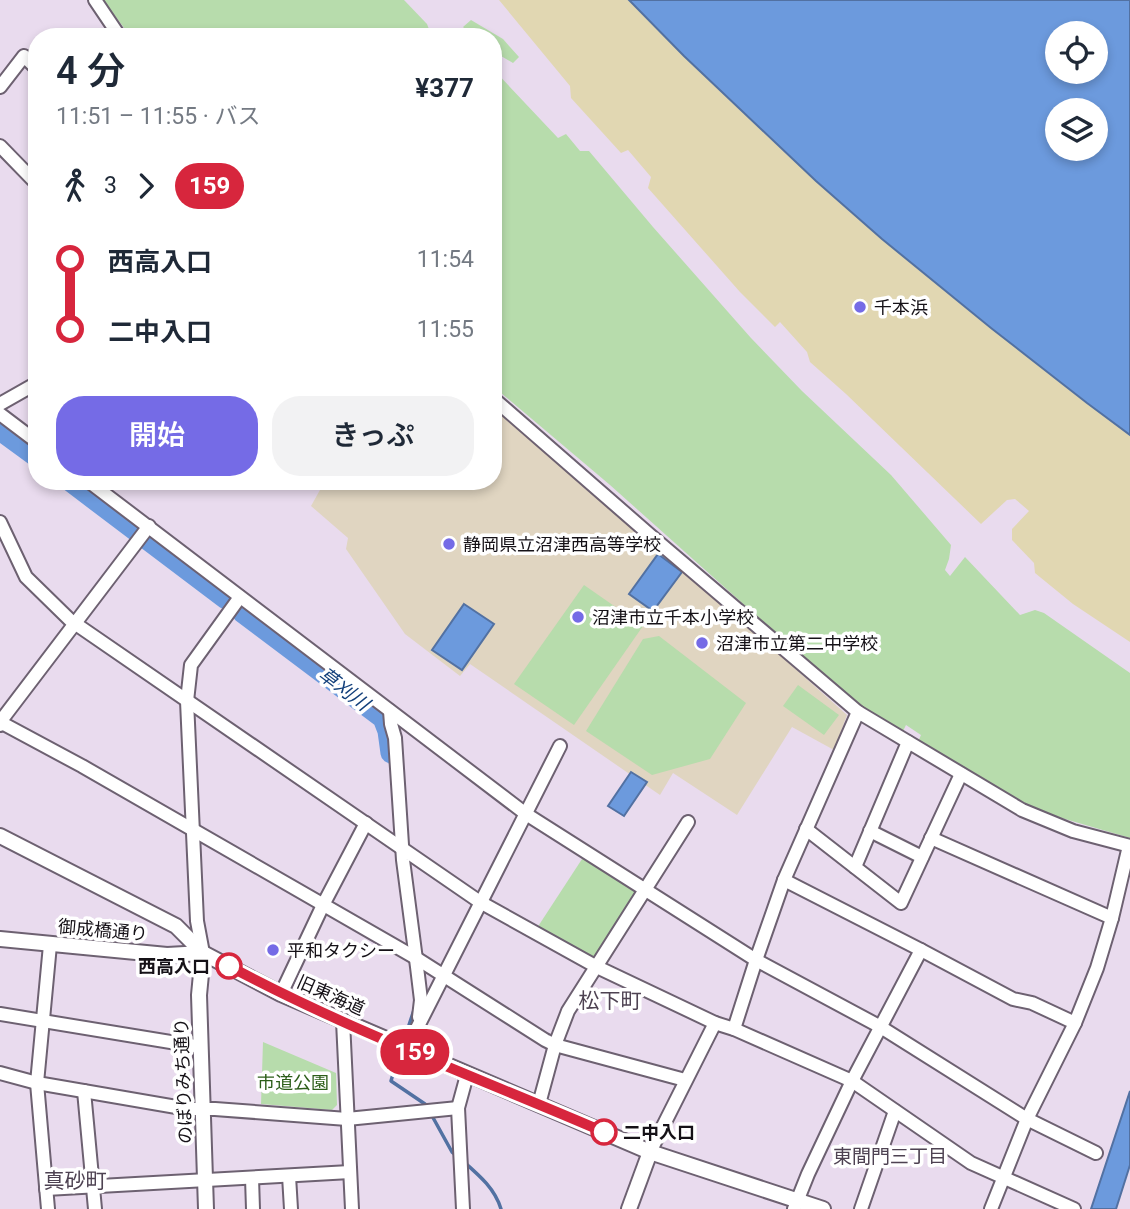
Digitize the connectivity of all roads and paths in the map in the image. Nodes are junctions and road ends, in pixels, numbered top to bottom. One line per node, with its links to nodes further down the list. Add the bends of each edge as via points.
1 (95, 0): 2 (street)
2 (114, 28)
3 (28, 59): 4 (street, via 24,55)
4 (0, 86)
5 (0, 146): 6 (street)
6 (28, 175)
7 (28, 388): 8 (street)
8 (0, 404)
9 (502, 406): 19 (street)
10 (0, 414): 11 (street)
11 (28, 435)
12 (100, 490): 14 (street)
13 (0, 522): 16 (street, via 26,576)
14 (149, 526): 15 (street); 16 (street)
15 (240, 597): 17 (street, via 191,665); 18 (street)
16 (75, 624): 17 (street); 20 (street)
17 (187, 701): 26 (street); 28 (street)
18 (390, 711): 24 (street); 33 (street)
19 (858, 712): 21 (street); 27 (street)
20 (0, 723): 28 (street)
21 (908, 742): 23 (street); 29 (street)
22 (560, 746): 24 (street)
23 (961, 774): 31 (street); 32 (street, via 1022,810 1073,831)
24 (526, 814): 37 (street); 38 (street)
25 (688, 822): 37 (street)
26 (366, 823): 33 (street); 39 (street)
27 (806, 829): 35 (street); 36 (street)
28 (193, 830): 39 (street); 44 (street)
29 (870, 831): 34 (street); 35 (street)
30 (0, 836): 44 (street, 旧東海道, via 176,926)
31 (931, 838): 34 (street); 40 (street)
32 (1130, 846): 40 (street)
33 (403, 849): 38 (street); 45 (street)
34 (922, 857): 35 (street, via 901,903)
35 (855, 867)
36 (784, 880): 43 (street); 46 (street)
37 (646, 890): 46 (street); 47 (street)
38 (480, 902): 47 (street); 48 (street)
39 (323, 905): 45 (street); 49 (street)
40 (1112, 918): 55 (street)
41 (0, 939): 42 (street, 御成橋通り)
42 (50, 945): 44 (street, 御成橋通り, via 167,955); 51 (street)
43 (921, 950): 55 (street, via 1013,999); 56 (street)
44 (203, 953): 49 (street, 旧東海道); 59 (street, のぼりみち通り)
45 (416, 958): 48 (street); 53 (street)
46 (756, 960): 56 (street); 57 (street)
47 (597, 967): 54 (street); 58 (street, via 568,1011)
48 (443, 975): 53 (street); 58 (street)
49 (281, 994): 52 (street, 旧東海道)
50 (0, 1014): 51 (street)
51 (43, 1021): 59 (street); 65 (street)
52 (343, 1021): 60 (street, 旧東海道); 71 (street)
53 (419, 1022): 60 (street)
54 (715, 1023): 57 (street); 63 (street)
55 (1075, 1023): 72 (street)
56 (879, 1026): 64 (street); 72 (street)
57 (734, 1029): 64 (street)
58 (555, 1045): 63 (street); 67 (street)
59 (201, 1047): 68 (street, のぼりみち通り)
60 (407, 1048): 62 (street, 旧東海道)
61 (0, 1073): 65 (street)
62 (467, 1075): 67 (street, 旧東海道); 69 (street)
63 (685, 1080): 73 (street)
64 (852, 1081): 70 (street); 82 (street)
65 (37, 1083): 66 (street); 81 (street)
66 (83, 1091): 68 (street); 80 (street)
67 (539, 1104): 73 (street, 旧東海道)
68 (203, 1108): 71 (street); 79 (street, のぼりみち通り)
69 (458, 1108): 71 (street); 89 (street)
70 (895, 1111): 78 (street, via 971,1163); 92 (street)
71 (346, 1119): 75 (street)
72 (1027, 1119): 74 (street); 78 (street)
73 (650, 1152): 82 (street, 旧東海道); 90 (street)
74 (1096, 1153)
75 (349, 1172): 76 (street); 88 (street)
76 (289, 1176): 77 (street); 87 (street)
77 (251, 1178): 79 (street); 86 (street)
78 (1003, 1178): 93 (street); 94 (street)
79 (205, 1181): 80 (street); 85 (street, のぼりみち通り)
80 (93, 1186): 81 (street); 84 (street)
81 (46, 1189): 83 (street)
82 (796, 1205): 91 (street, 旧東海道)
83 (48, 1209)
84 (94, 1209)
85 (205, 1209)
86 (253, 1209)
87 (291, 1209)
88 (352, 1209)
89 (463, 1209)
90 (629, 1209)
91 (823, 1209)
92 (861, 1209)
93 (991, 1209)
94 (1074, 1209)

